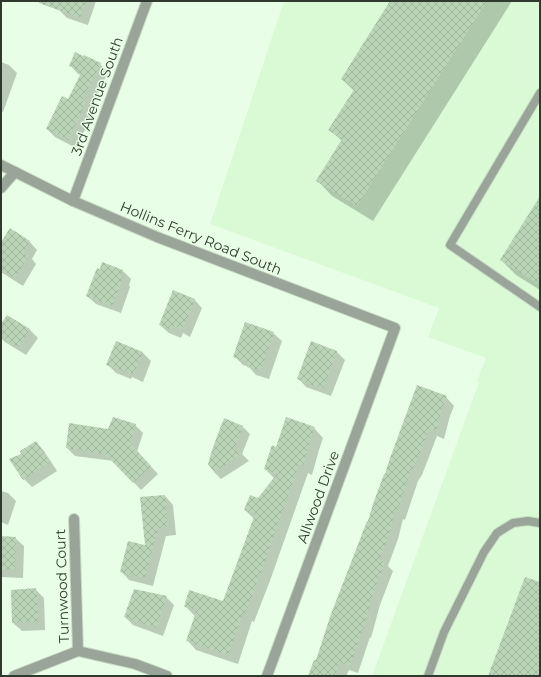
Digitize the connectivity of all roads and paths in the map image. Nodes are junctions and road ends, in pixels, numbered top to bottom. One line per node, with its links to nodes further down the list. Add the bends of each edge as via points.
1 (147, 1): 6 (street, 3rd Avenue South)
2 (540, 94): 7 (lane, via 450,246)
3 (1, 165): 4 (street, Hollins Ferry Road South)
4 (15, 172): 5 (street); 6 (street, Hollins Ferry Road South)
5 (1, 188)
6 (73, 201): 8 (street, Hollins Ferry Road South, via 157,237)
7 (540, 307)
8 (394, 328): 14 (street, Allwood Drive)
9 (74, 520): 11 (street, Turnwood Court)
10 (540, 523): 15 (lane, via 512,523 497,533 484,552 444,632)
11 (78, 651): 12 (street); 13 (street, via 135,664)
12 (14, 676)
13 (167, 676)
14 (267, 676)
15 (428, 676)

